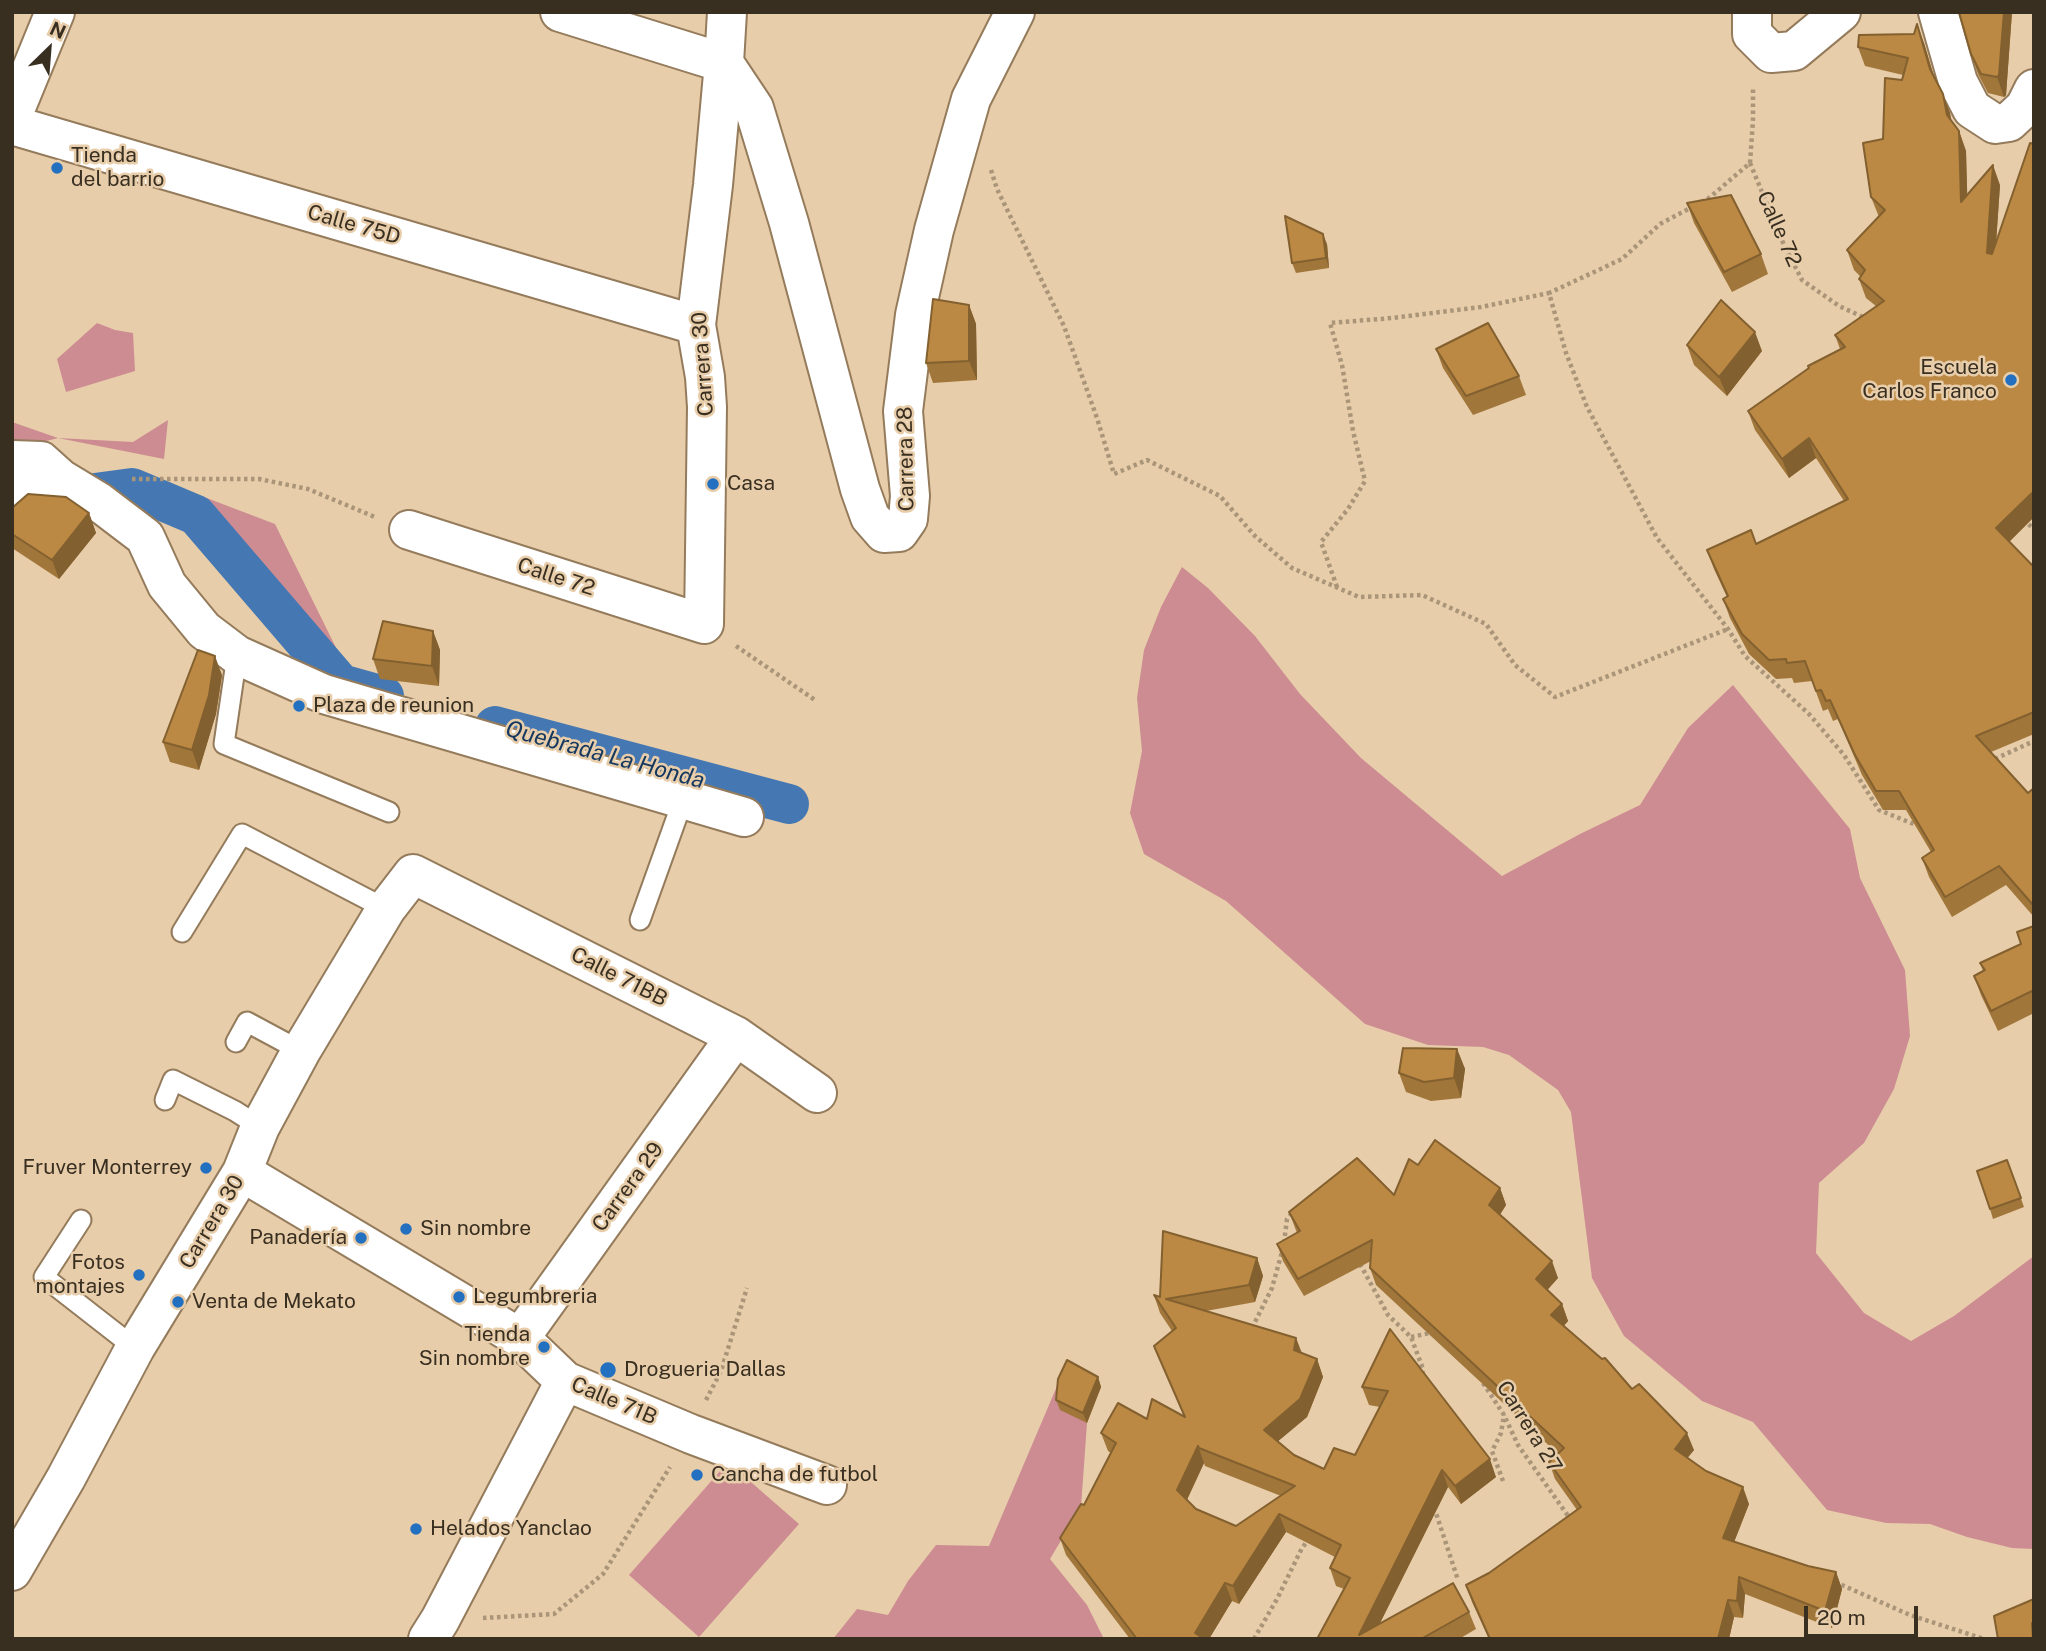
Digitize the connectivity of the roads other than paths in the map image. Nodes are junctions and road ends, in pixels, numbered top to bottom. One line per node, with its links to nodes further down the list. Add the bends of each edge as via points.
1 (55, 12): 10 (street)
2 (560, 12): 8 (street)
3 (727, 12): 8 (street, Carrera 30)
4 (1015, 12): 8 (street, Carrera 28, via 971,99 915,315 903,411 908,519 899,532 884,533 870,517 754,108)
5 (1841, 12): 7 (street, via 1794,51 1771,54)
6 (1938, 12): 9 (street, via 1958,82 1972,109 1995,124 2010,122)
7 (1752, 23)
8 (724, 63): 12 (street, Carrera 30)
9 (2034, 89)
10 (12, 117)
11 (12, 125): 12 (street, Calle 75D)
12 (696, 325): 17 (street, Carrera 30, via 707,407)
13 (12, 460): 14 (street, via 41,461)
14 (61, 479): 15 (street); 18 (street, via 145,537 167,585 204,629)
15 (12, 495)
16 (409, 530): 17 (street, Calle 72)
17 (704, 624)
18 (237, 655): 19 (street, via 324,694); 20 (lane, via 224,744)
19 (683, 800): 21 (street); 24 (lane)
20 (389, 812)
21 (744, 817)
22 (413, 874): 23 (street, Carrera 30); 26 (street, Calle 71BB)
23 (386, 909): 25 (lane, via 242,834); 28 (street, Carrera 30)
24 (640, 920)
25 (182, 932)
26 (736, 1036): 29 (street, Calle 71BB); 34 (street, Carrera 29)
27 (236, 1042): 28 (lane, via 247,1022)
28 (300, 1051): 31 (street, Carrera 30)
29 (817, 1093)
30 (164, 1100): 31 (lane, via 173,1080)
31 (260, 1127): 32 (street, Carrera 30)
32 (242, 1172): 34 (street, Calle 71B); 35 (street, Carrera 30)
33 (81, 1220): 35 (lane, via 44,1277)
34 (520, 1338): 36 (street, Calle 71B)
35 (135, 1348): 38 (street, Carrera 30)
36 (565, 1381): 37 (street, Calle 71B); 39 (street)
37 (827, 1485)
38 (12, 1571)
39 (434, 1630)

